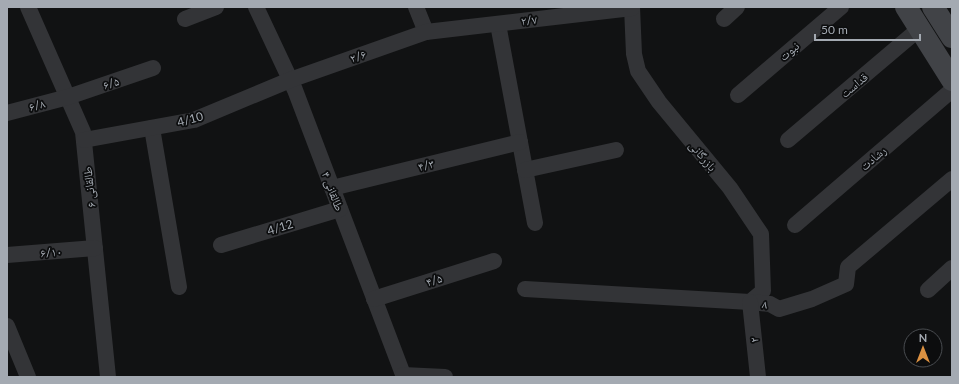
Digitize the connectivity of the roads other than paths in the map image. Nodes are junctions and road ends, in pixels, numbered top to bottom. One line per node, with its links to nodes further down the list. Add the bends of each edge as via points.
1 (28, 7): 21 (street, طالقانی ۶)
2 (216, 7): 10 (street)
3 (256, 7): 17 (street, طالقانی ۴)
4 (416, 7): 14 (street)
5 (737, 7): 11 (street)
6 (841, 7): 20 (street, نبوت)
7 (906, 7): 13 (main road)
8 (933, 7): 15 (main road)
9 (632, 8): 12 (street, ۲/۷); 43 (street, بازرگانی, via 634,54 638,70 659,102 730,188 761,234 763,291)
10 (185, 19)
11 (724, 19)
12 (498, 24): 14 (street, ۲/۷); 26 (street)
13 (920, 29): 18 (main road); 25 (street, قداست)
14 (426, 32): 17 (street, ۲/۶)
15 (952, 37)
16 (153, 68): 21 (street, ۶/۵)
17 (290, 80): 23 (street, 4/10, via 194,120); 30 (street, طالقانی ۴)
18 (952, 80)
19 (952, 90): 33 (street, رشادت)
20 (738, 95)
21 (68, 97): 22 (street, ۶/۸); 24 (street, طالقانی ۶)
22 (7, 113)
23 (152, 128): 24 (street, 4/10); 39 (street)
24 (84, 140): 35 (street, طالقانی ۶)
25 (788, 140)
26 (520, 142): 28 (street); 30 (street, ۴/۳)
27 (616, 150): 28 (street)
28 (525, 170): 32 (street)
29 (952, 179): 43 (street, ۸, via 848,267 846,284 812,299 779,309 770,304)
30 (332, 188): 31 (street, طالقانی ۴)
31 (340, 209): 34 (street, 4/12); 42 (street, طالقانی ۴)
32 (535, 223)
33 (794, 225)
34 (221, 245)
35 (95, 248): 36 (street, ۶/۱۰); 47 (street, طالقانی ۶)
36 (7, 256)
37 (494, 261): 42 (street, ۴/۵)
38 (952, 268): 41 (street)
39 (179, 287)
40 (525, 290): 43 (street, ۸)
41 (928, 290)
42 (374, 299): 45 (street, طالقانی ۴)
43 (750, 302): 49 (street, ۲)
44 (7, 326): 46 (street)
45 (404, 376): 48 (street)
46 (28, 377)
47 (108, 377)
48 (445, 377)
49 (758, 377)

